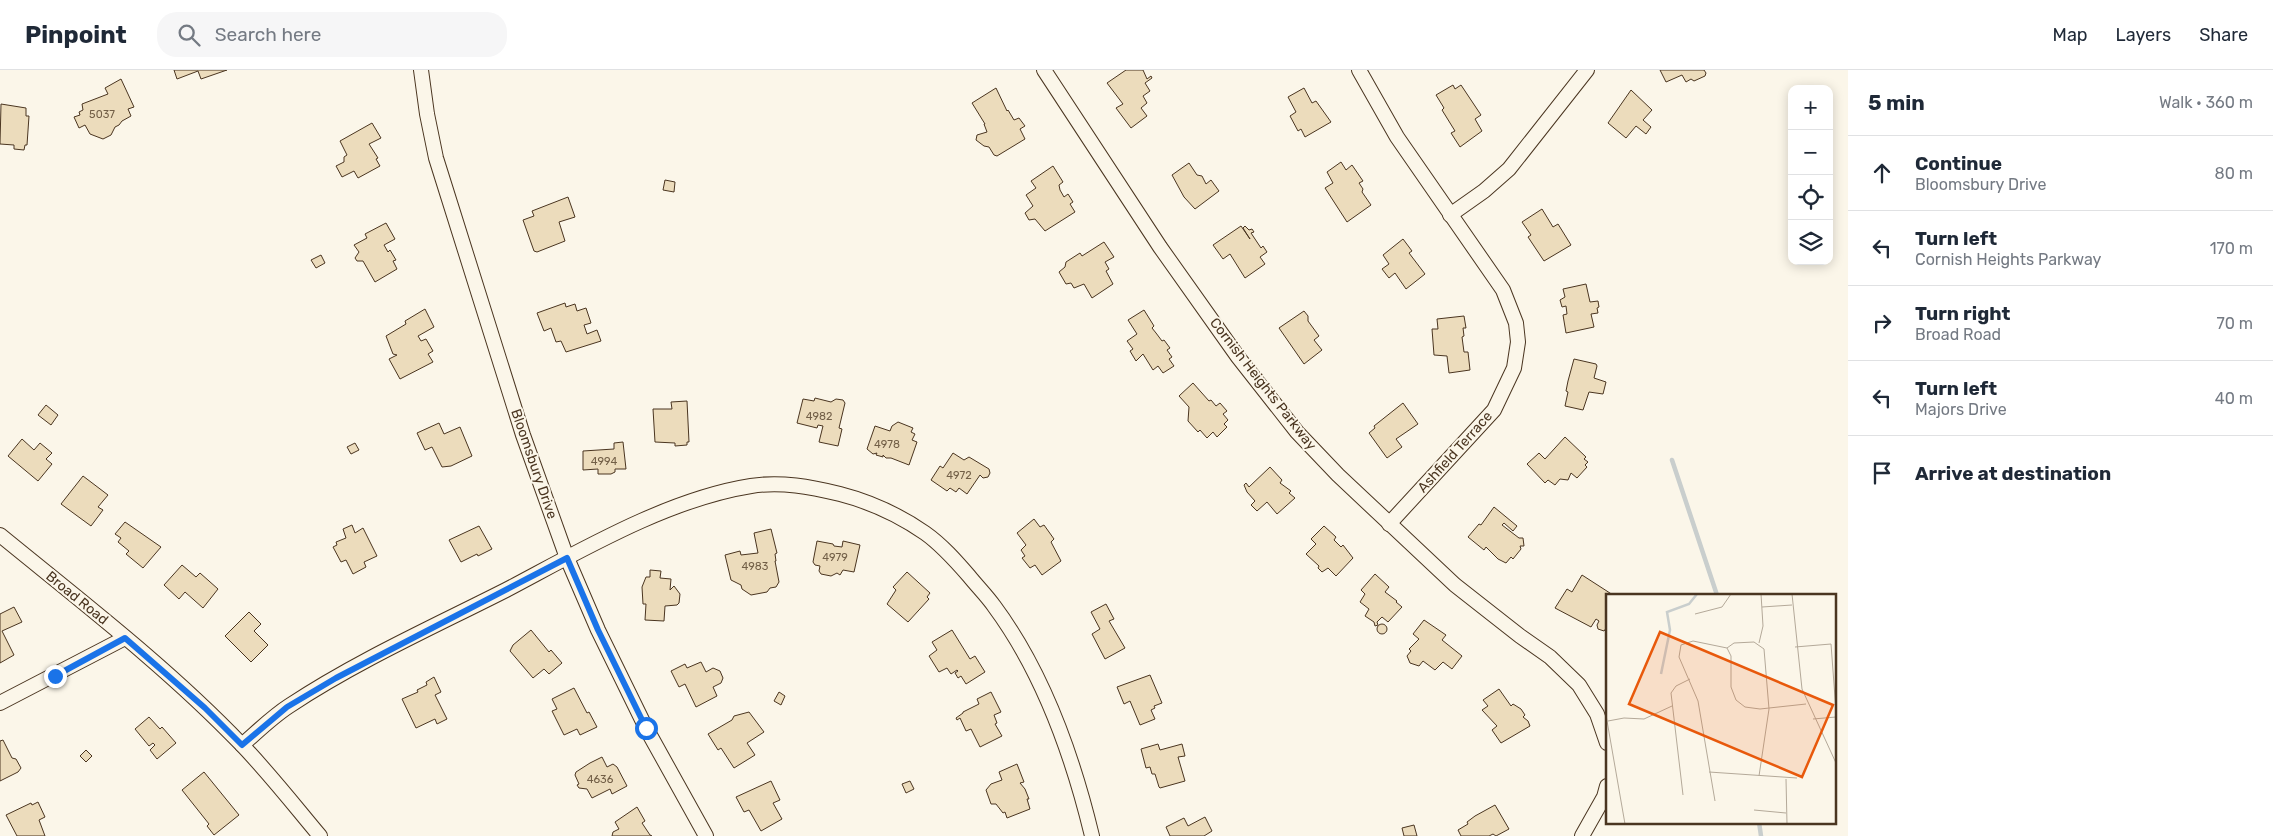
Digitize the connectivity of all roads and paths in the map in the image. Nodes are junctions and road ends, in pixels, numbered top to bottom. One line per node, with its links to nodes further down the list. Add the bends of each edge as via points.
1 (421, 70): 8 (street, Bloomsbury Drive, via 436,158 523,435)
2 (1044, 70): 6 (street, Cornish Heights Parkway, via 1160,247 1238,358 1297,432)
3 (1358, 70): 5 (street, Ashfield Terrace, via 1397,137)
4 (1587, 70): 5 (street, via 1509,170)
5 (1450, 215): 6 (street, Ashfield Terrace, via 1503,290 1516,324 1518,342 1514,368 1494,410)
6 (1389, 524): 11 (street, Cornish Heights Parkway, via 1455,585 1550,657 1579,685 1598,714)
7 (0, 535): 9 (street, Broad Road)
8 (567, 558): 12 (street, via 336,678 287,707); 15 (street, Bloomsbury Drive, via 646,728); 16 (street, via 644,520 713,494 754,485 787,484 825,490 892,513 927,535 950,555 994,606 1026,658 1052,714 1083,799)
9 (125, 638): 10 (street); 12 (street, Broad Road)
10 (0, 703)
11 (1606, 740)
12 (242, 745): 14 (street, Broad Road)
13 (1606, 790): 17 (street)
14 (320, 836)
15 (706, 836)
16 (1092, 836)
17 (1582, 836)

